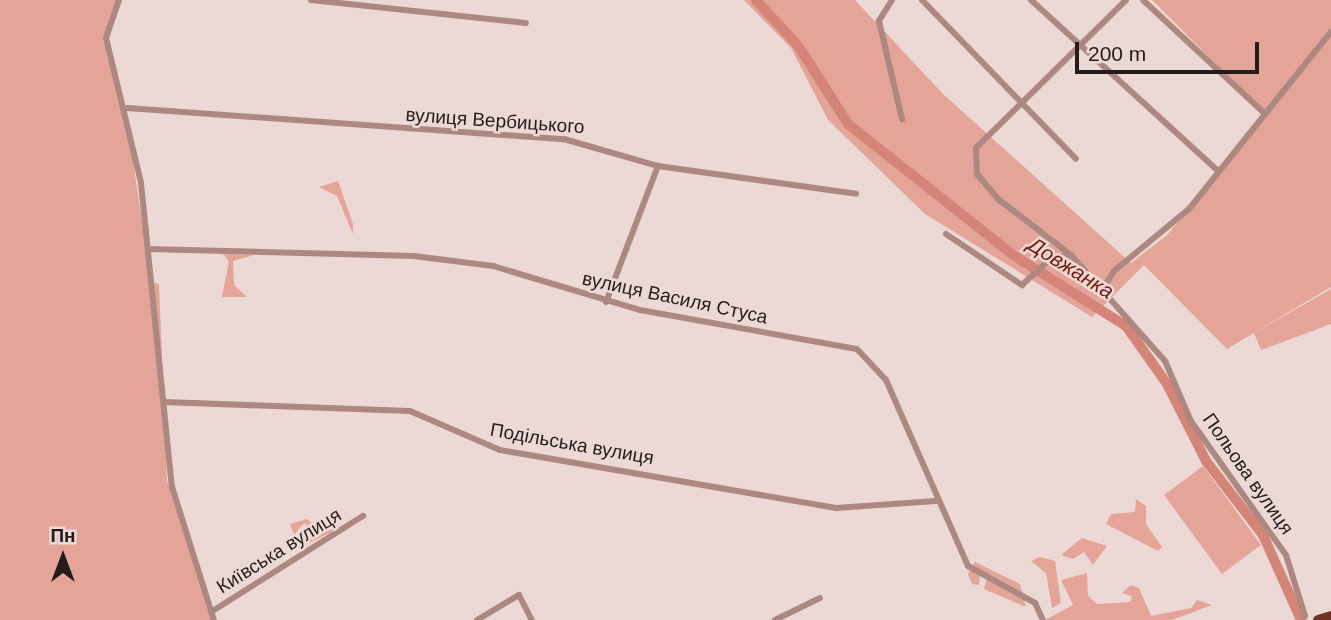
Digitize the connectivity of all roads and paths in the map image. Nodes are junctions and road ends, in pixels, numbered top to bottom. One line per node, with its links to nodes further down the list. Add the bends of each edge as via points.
1 (119, 0): 12 (street, via 106,38)
2 (311, 0): 8 (street)
3 (892, 0): 14 (street, via 879,21)
4 (922, 0): 11 (street)
5 (1031, 0): 10 (street)
6 (1126, 0): 10 (street, Польова вулиця)
7 (1143, 0): 13 (street)
8 (526, 23)
9 (1331, 32): 13 (street)
10 (1079, 51): 11 (street, Польова вулиця); 17 (street)
11 (1021, 104): 15 (street); 21 (street, Польова вулиця, via 976,148 977,174 998,199)
12 (127, 108): 16 (street, вулиця Вербицького, via 564,139); 20 (street)
13 (1264, 113): 17 (street)
14 (902, 119)
15 (1076, 159)
16 (658, 166): 18 (street, вулиця Вербицького); 23 (street)
17 (1217, 170): 22 (street, via 1173,227 1114,271)
18 (856, 194)
19 (946, 234): 21 (street, via 1022,285 1037,275 1041,266)
20 (148, 249): 23 (street, вулиця Василя Стуса, via 414,256 493,266); 24 (street)
21 (1071, 255): 22 (street, Польова вулиця)
22 (1102, 290): 29 (street, Польова вулиця, via 1165,361 1191,421 1280,547)
23 (606, 302): 25 (street, вулиця Василя Стуса, via 857,349 886,380)
24 (164, 402): 25 (street, Подільська вулиця, via 411,411 500,450 836,508); 28 (street, via 174,496)
25 (936, 501): 34 (street, вулиця Василя Стуса, via 968,566 1035,603)
26 (363, 516): 28 (street, Київська вулиця)
27 (820, 598): 33 (street)
28 (211, 612): 30 (street)
29 (1305, 616)
30 (214, 620)
31 (477, 620): 32 (street, via 519,595)
32 (532, 620)
33 (775, 620)
34 (1042, 620)

